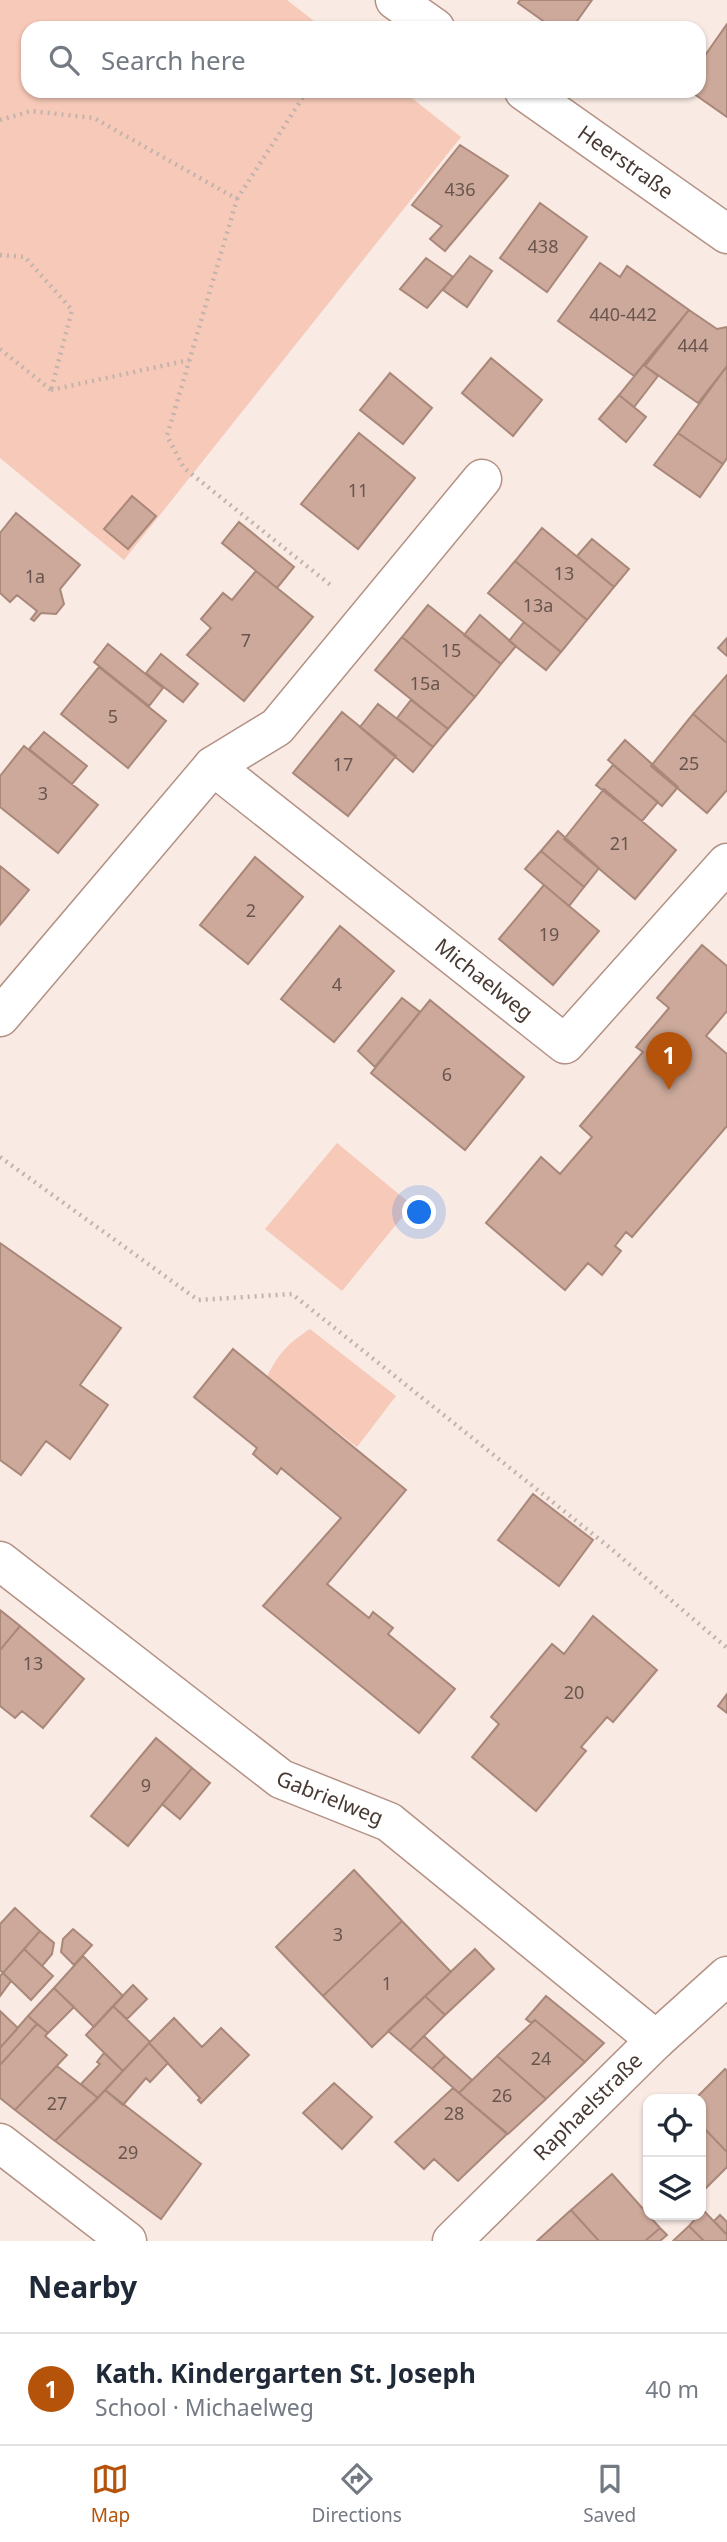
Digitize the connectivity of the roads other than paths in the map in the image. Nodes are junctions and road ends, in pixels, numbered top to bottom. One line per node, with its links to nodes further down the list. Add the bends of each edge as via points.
1 (395, 0): 2 (street)
2 (425, 21)
3 (534, 98): 4 (street, Heerstraße)
4 (727, 234)
5 (482, 479): 6 (street, via 277,727)
6 (213, 766): 7 (street, Michaelweg, via 565,1044); 8 (street)
7 (727, 863)
8 (0, 1017)
9 (0, 1561): 11 (street, Gabrielweg, via 281,1779 389,1822)
10 (727, 1976): 11 (street, Raphaelstraße)
11 (656, 2040): 14 (street, Raphaelstraße)
12 (0, 2143): 13 (street)
13 (127, 2241)
14 (452, 2241)

